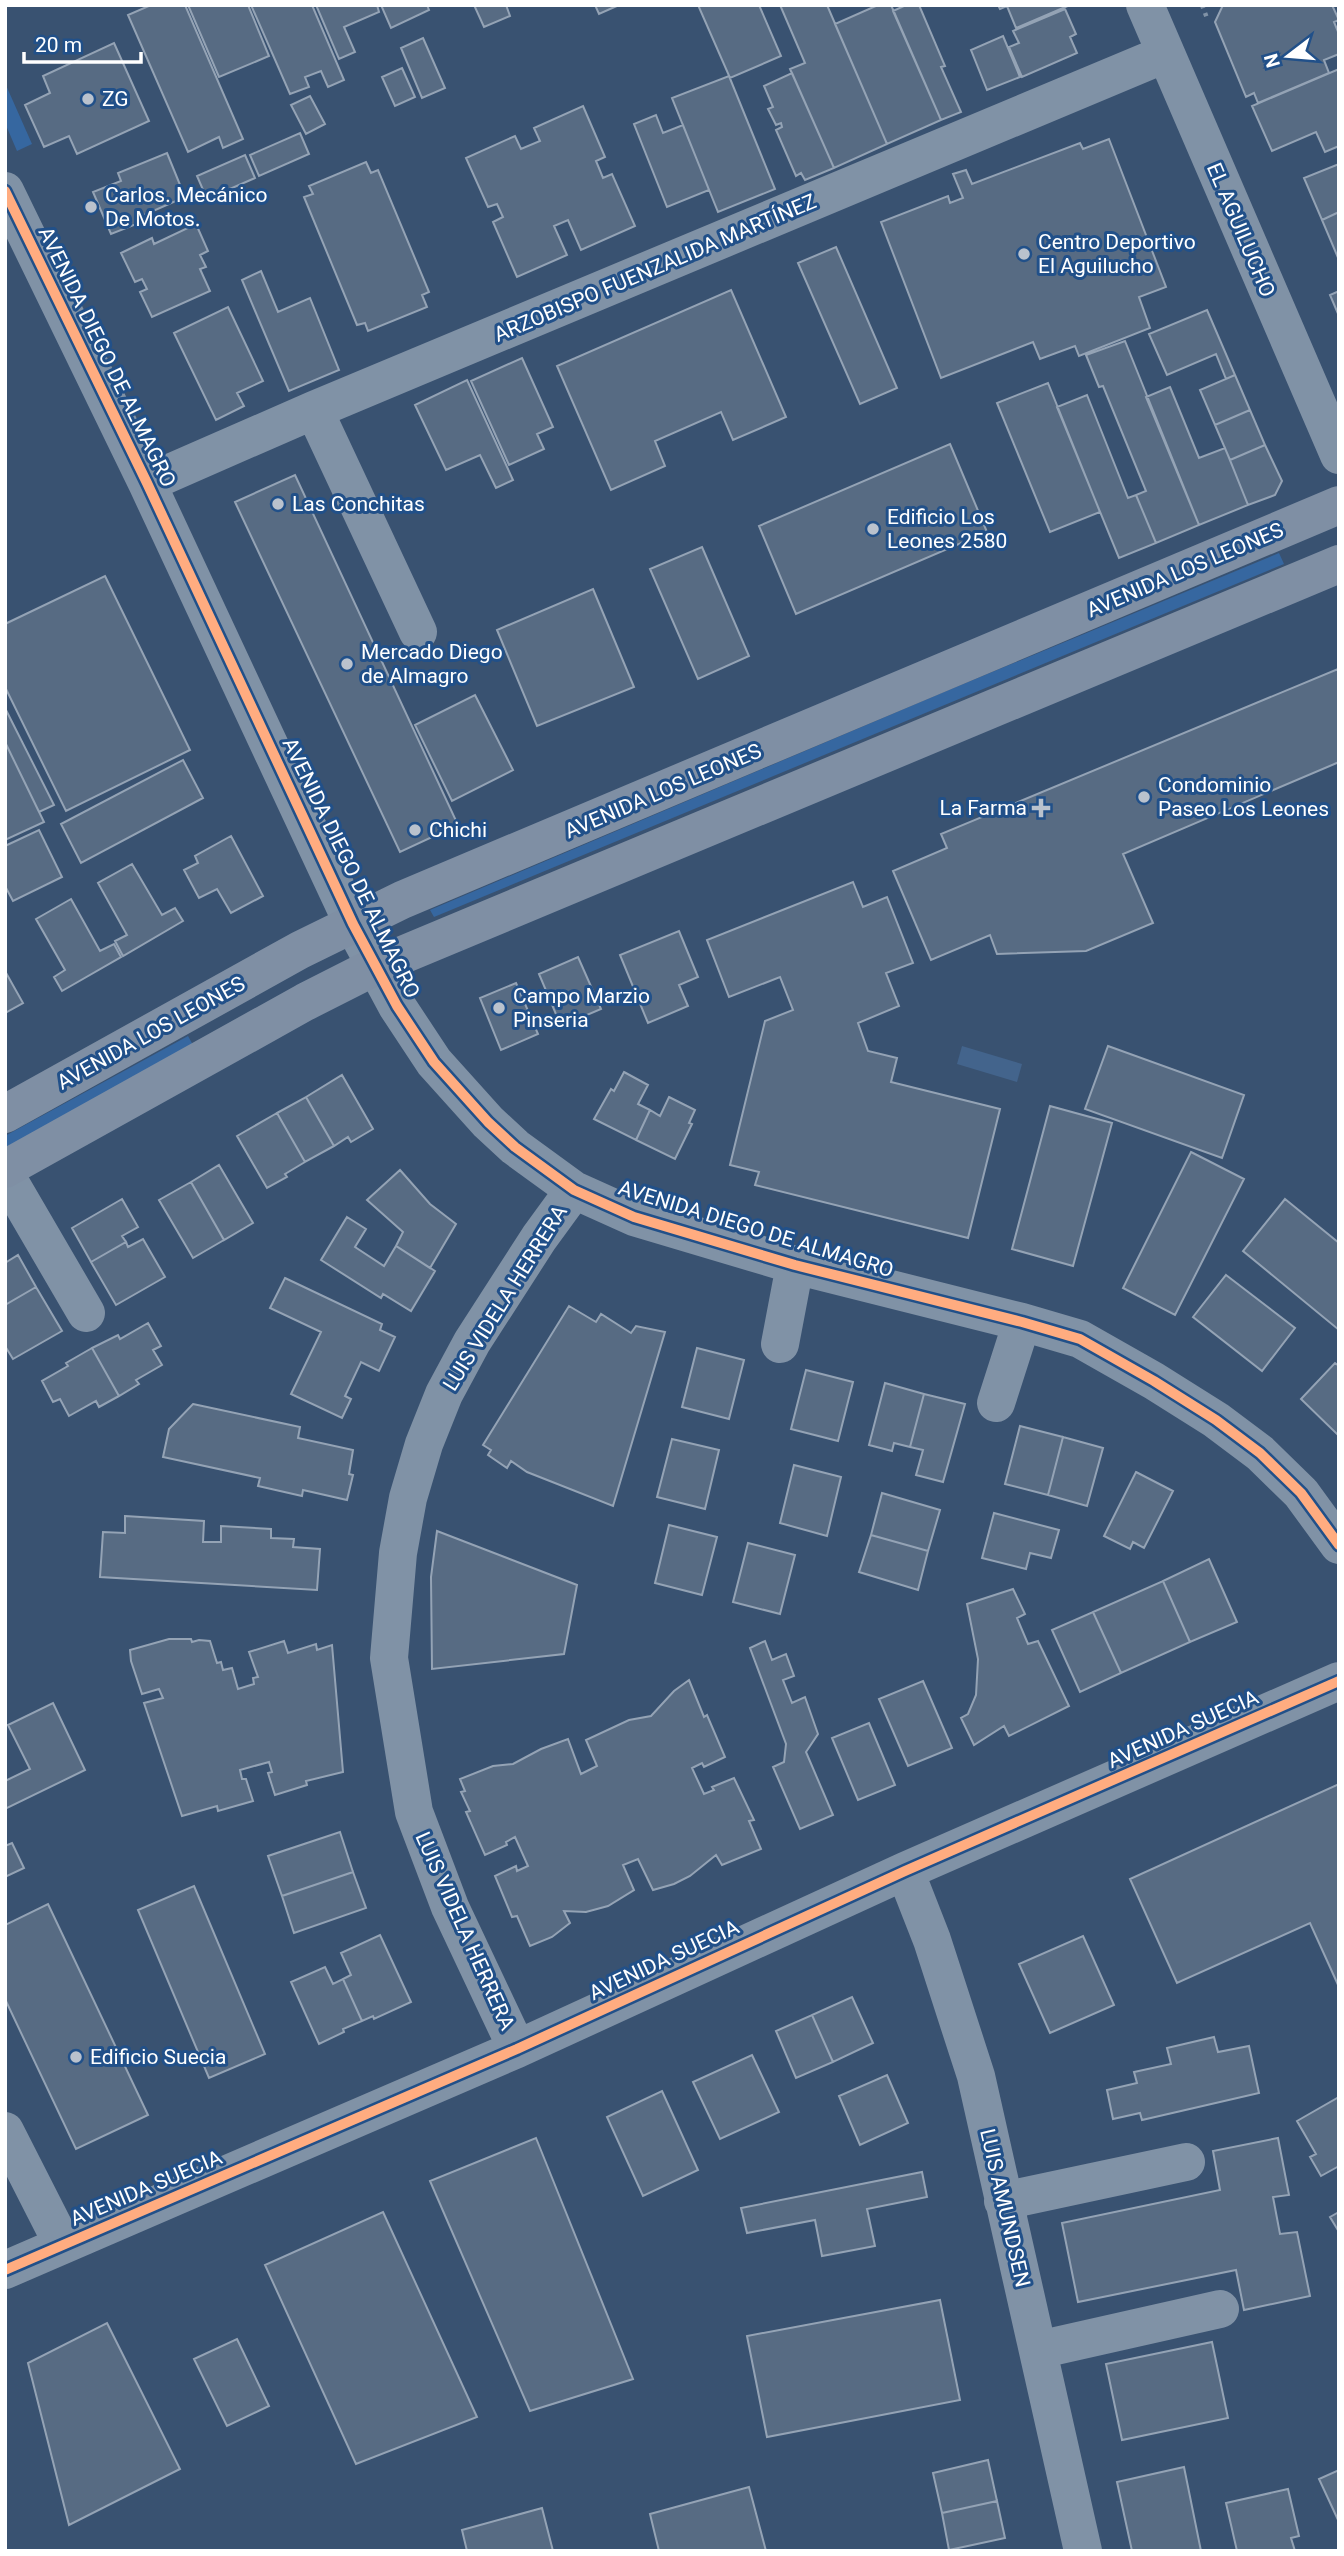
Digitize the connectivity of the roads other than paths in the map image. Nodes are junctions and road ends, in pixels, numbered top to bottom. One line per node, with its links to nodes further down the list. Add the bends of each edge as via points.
1 (1144, 5): 2 (street, EL AGUILUCHO)
2 (1165, 54): 4 (street, ARZOBISPO FUENZALIDA MARTÍNEZ); 5 (street, EL AGUILUCHO)
3 (5, 191): 6 (street, AVENIDA DIEGO DE ALMAGRO)
4 (314, 410): 6 (street, ARZOBISPO FUENZALIDA MARTÍNEZ); 9 (street)
5 (1339, 455)
6 (147, 483): 10 (street, AVENIDA DIEGO DE ALMAGRO)
7 (1339, 505): 10 (main road, AVENIDA LOS LEONES)
8 (1339, 564): 11 (main road)
9 (418, 632)
10 (353, 924): 11 (street, AVENIDA DIEGO DE ALMAGRO); 12 (main road, AVENIDA LOS LEONES)
11 (376, 966): 13 (main road); 14 (street, AVENIDA DIEGO DE ALMAGRO, via 410,1028 460,1093 515,1147)
12 (5, 1114)
13 (5, 1171): 16 (street)
14 (574, 1190): 15 (street, AVENIDA DIEGO DE ALMAGRO, via 634,1217); 23 (street, LUIS VIDELA HERRERA, via 472,1342 424,1444 398,1553 389,1658 414,1812 450,1907)
15 (795, 1265): 17 (street, AVENIDA DIEGO DE ALMAGRO); 18 (street)
16 (86, 1313)
17 (1022, 1322): 19 (street); 20 (street, AVENIDA DIEGO DE ALMAGRO, via 1080,1339 1216,1420 1260,1453 1301,1493)
18 (780, 1344)
19 (996, 1403)
20 (1339, 1545)
21 (1339, 1681): 22 (street, AVENIDA SUECIA)
22 (905, 1871): 23 (street, AVENIDA SUECIA); 26 (street, LUIS AMUNDSEN, via 976,2076)
23 (517, 2049): 27 (street, AVENIDA SUECIA)
24 (5, 2131): 27 (street)
25 (1186, 2162): 26 (street)
26 (1003, 2202): 30 (street, LUIS AMUNDSEN)
27 (63, 2245): 28 (street, AVENIDA SUECIA)
28 (5, 2270)
29 (1220, 2309): 30 (street)
30 (1038, 2350): 31 (street, LUIS AMUNDSEN)
31 (1083, 2551)

